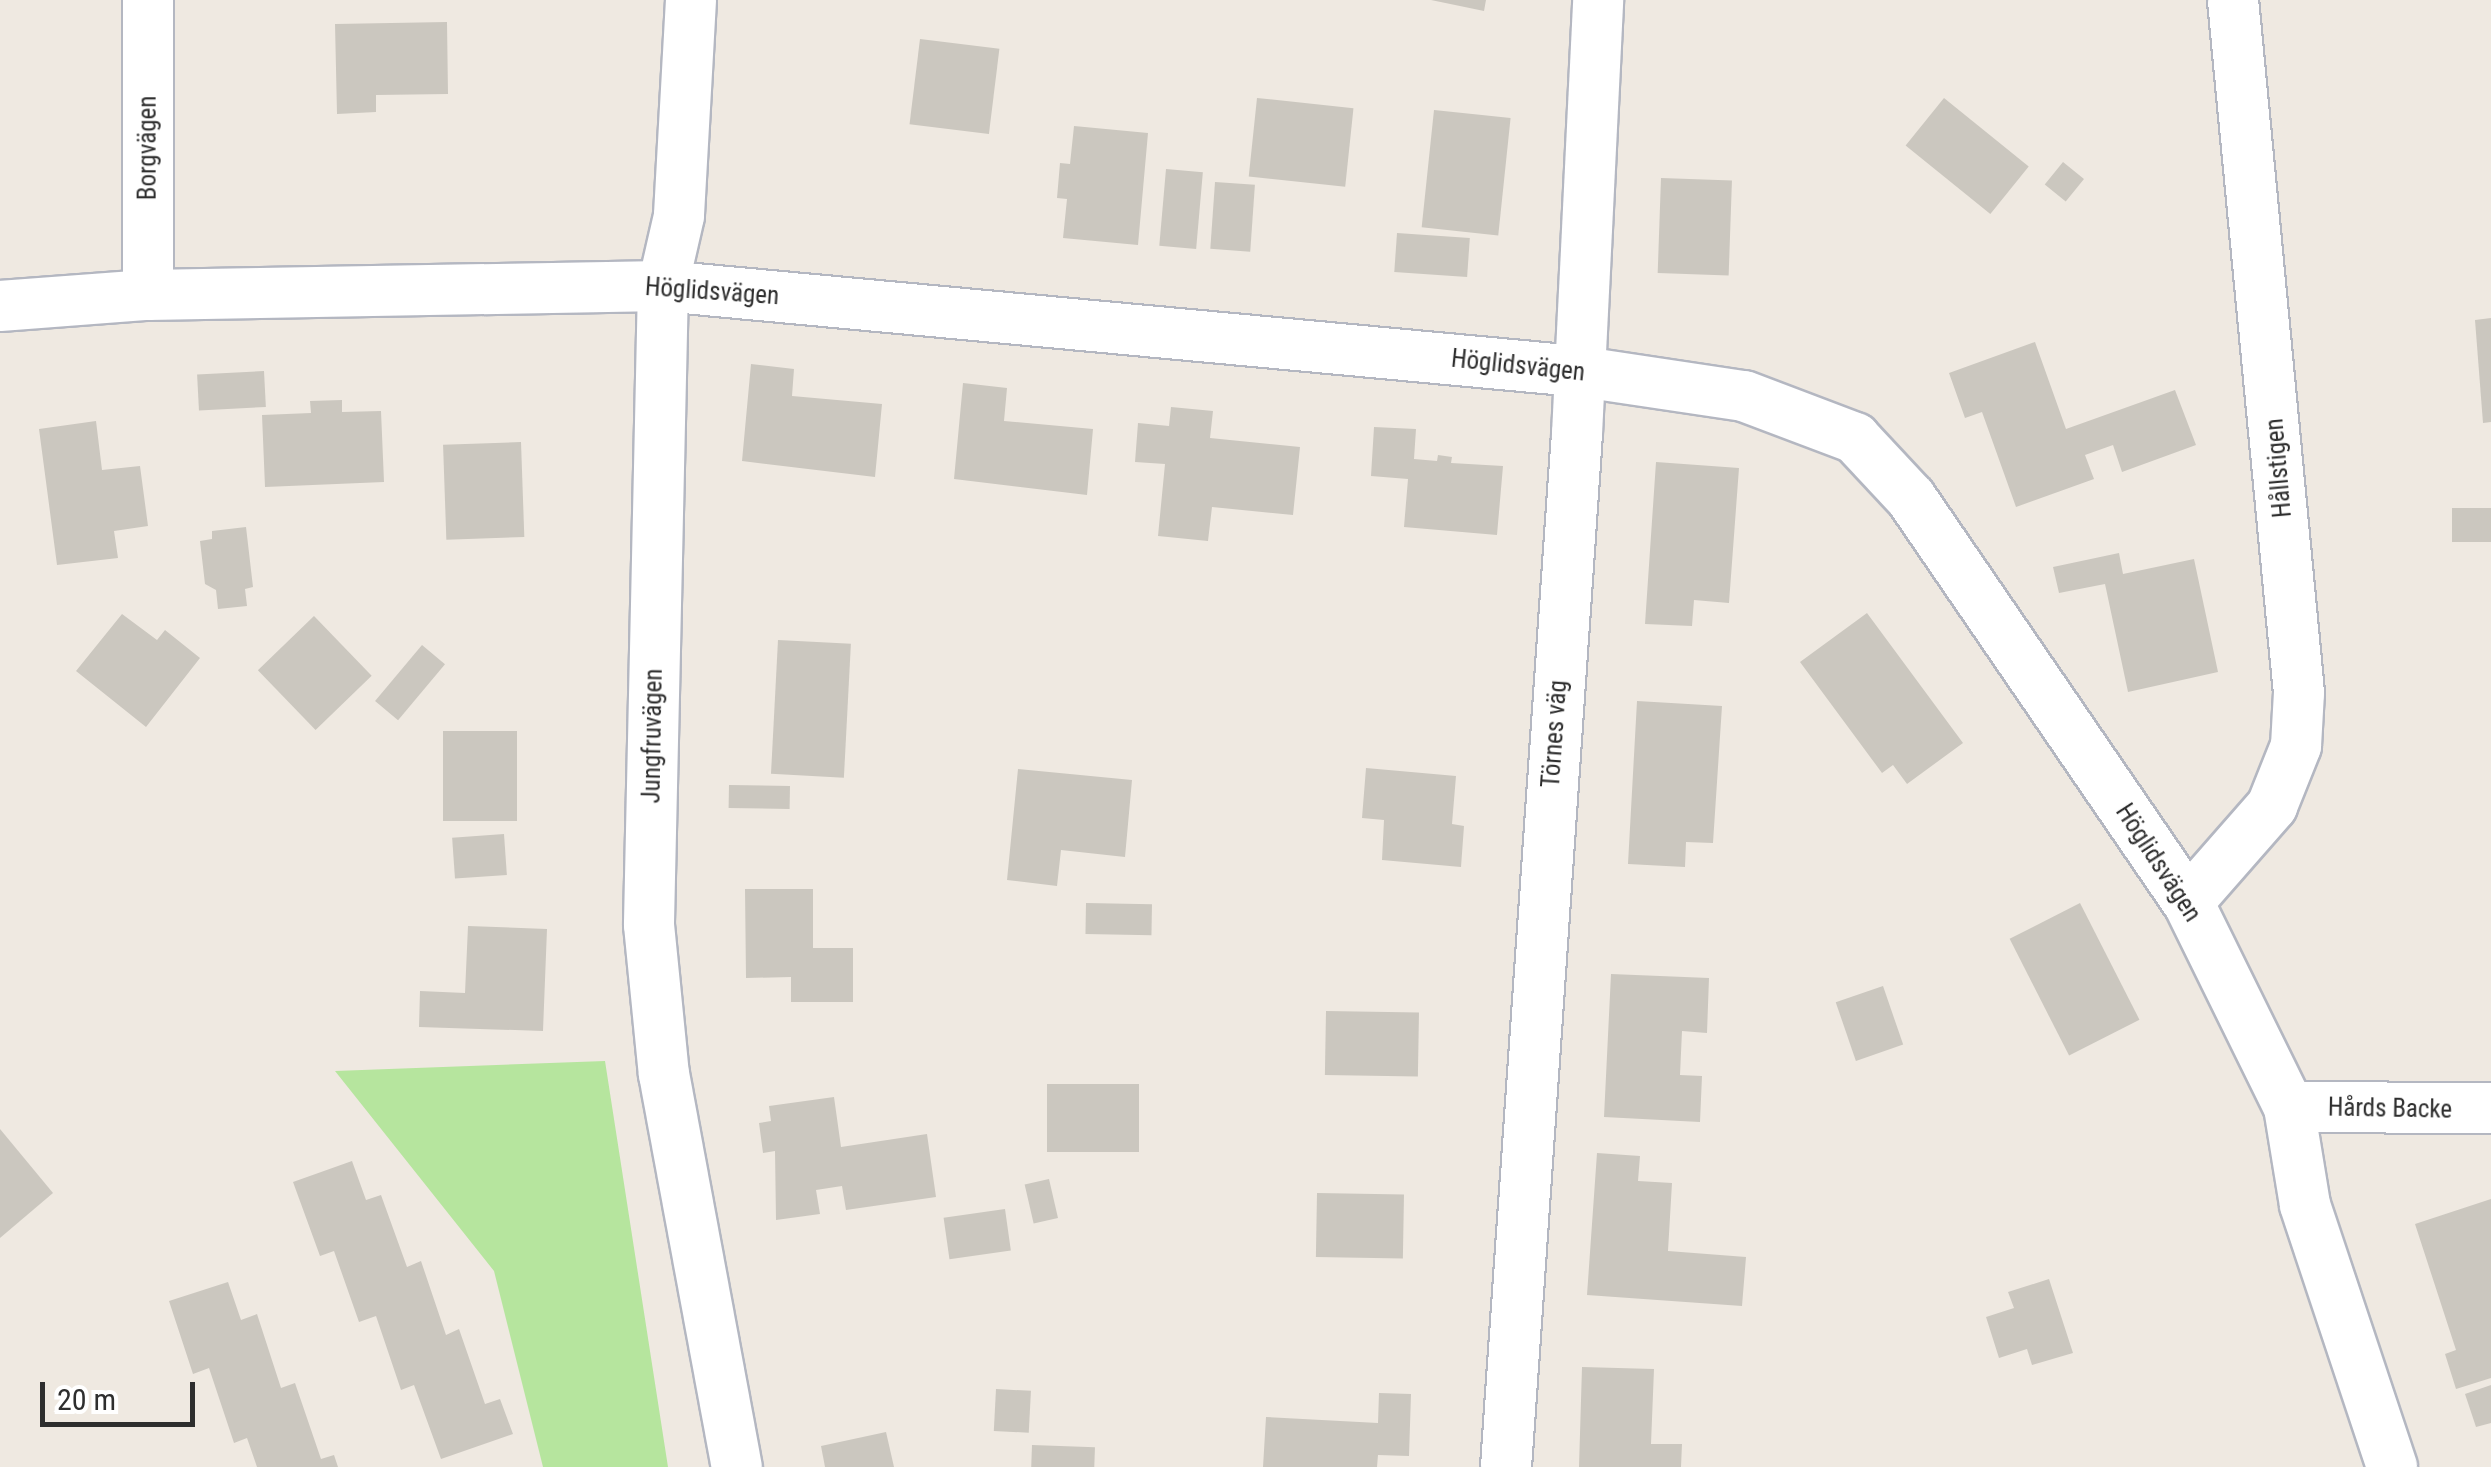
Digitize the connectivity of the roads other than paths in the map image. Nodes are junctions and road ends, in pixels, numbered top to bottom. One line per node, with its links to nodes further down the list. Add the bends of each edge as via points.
1 (148, 0): 6 (street, Borgvägen)
2 (691, 0): 5 (street, Jungfruvägen, via 679,216)
3 (1598, 0): 8 (street, Törnes väg)
4 (2232, 0): 9 (street, Hållstigen, via 2299,692 2296,746 2272,806)
5 (662, 286): 6 (street, Höglidsvägen); 8 (street, Höglidsvägen); 12 (street, Jungfruvägen, via 649,925 664,1074)
6 (148, 295): 7 (street, Höglidsvägen)
7 (0, 306)
8 (1576, 371): 9 (street, Höglidsvägen, via 1744,396 1855,438 1911,498); 13 (street, Törnes väg)
9 (2188, 902): 10 (street, Höglidsvägen)
10 (2289, 1108): 11 (street, Hårds Backe); 14 (street, Höglidsvägen, via 2306,1204)
11 (2491, 1108)
12 (737, 1467)
13 (1506, 1467)
14 (2392, 1467)

